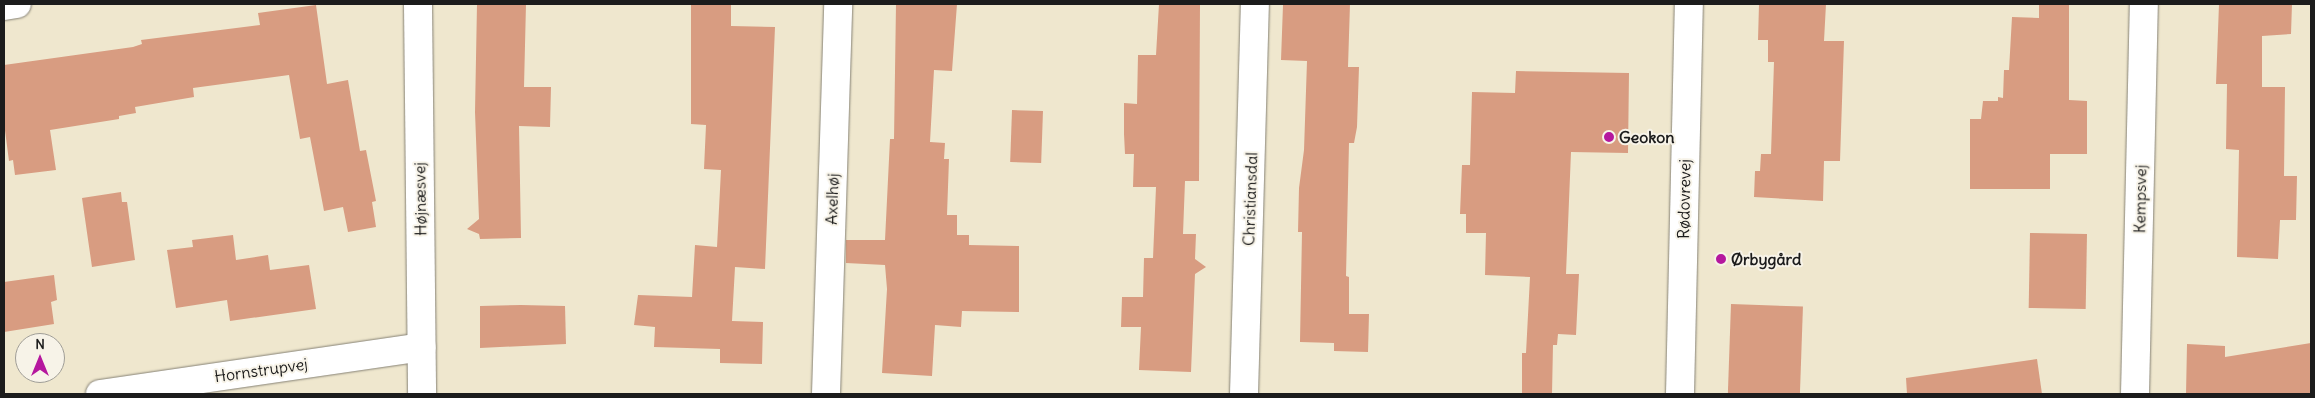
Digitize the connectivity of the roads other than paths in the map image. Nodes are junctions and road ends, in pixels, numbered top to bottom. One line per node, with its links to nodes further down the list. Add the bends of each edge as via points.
1 (17, 4): 7 (street)
2 (418, 4): 8 (street, Højnæsvej)
3 (838, 4): 11 (street, Axelhøj)
4 (1255, 4): 12 (street, Christiansdal)
5 (1688, 4): 13 (street, Rødovrevej)
6 (2144, 4): 14 (street, Kempsvej)
7 (4, 6)
8 (422, 346): 9 (street, Hornstrupvej); 10 (street, Højnæsvej)
9 (100, 394)
10 (422, 394)
11 (826, 394)
12 (1244, 394)
13 (1680, 394)
14 (2135, 394)

